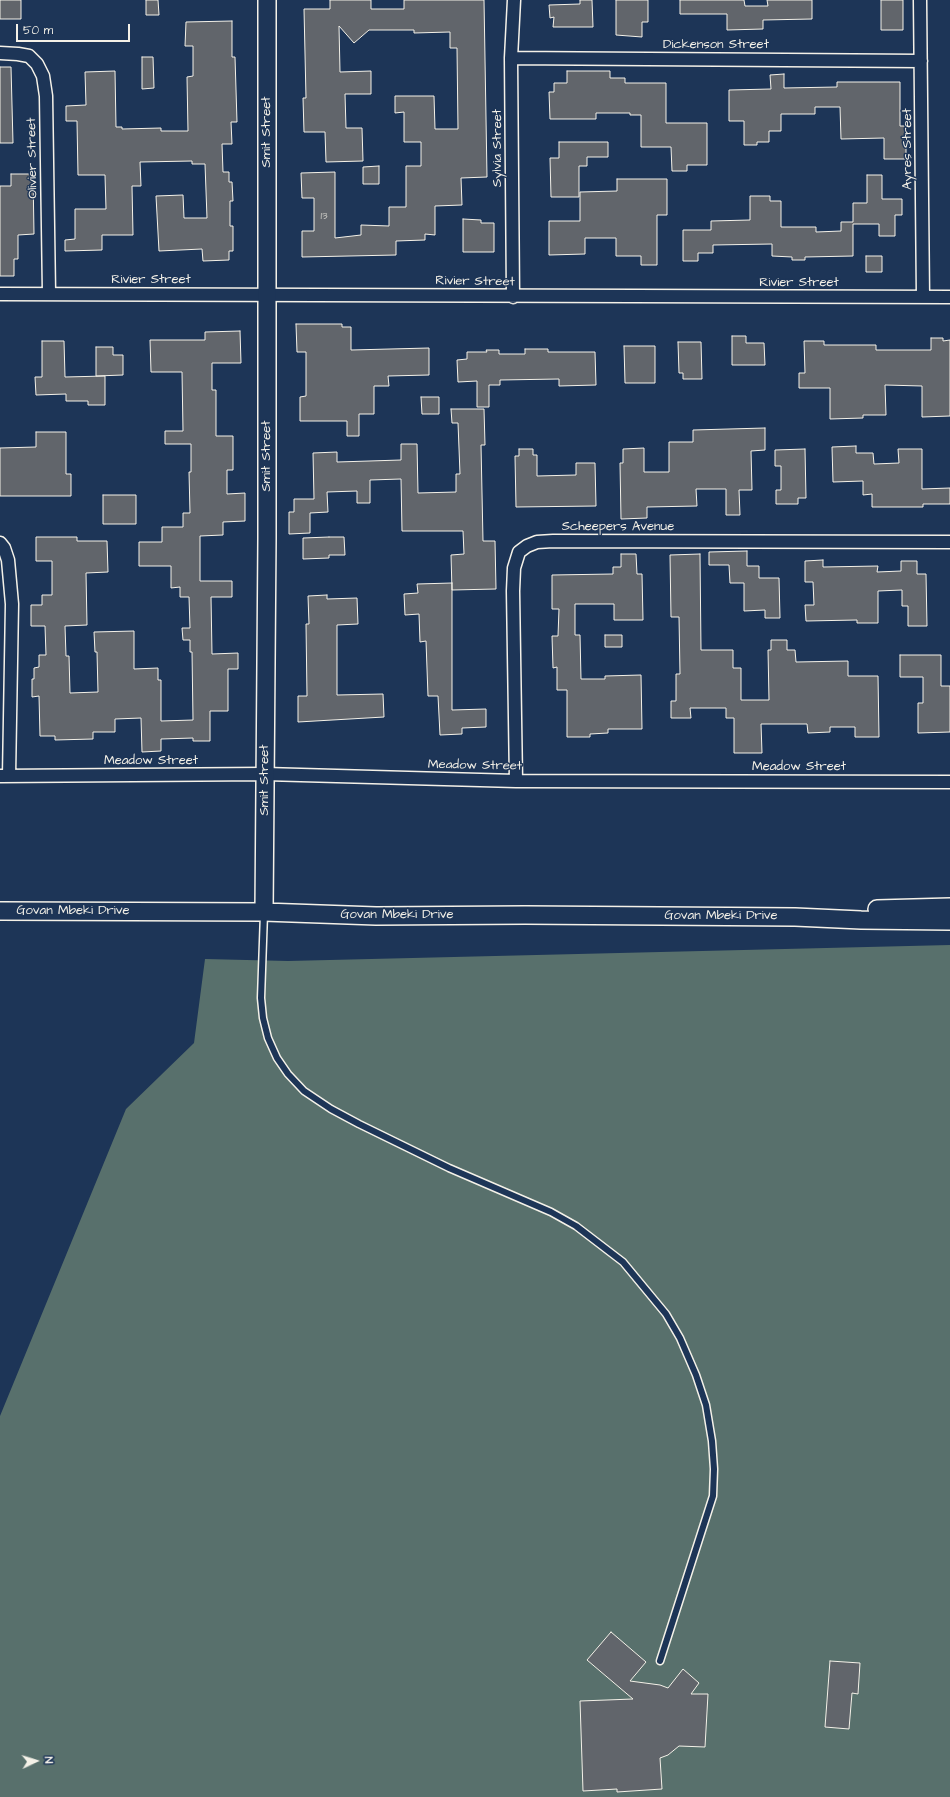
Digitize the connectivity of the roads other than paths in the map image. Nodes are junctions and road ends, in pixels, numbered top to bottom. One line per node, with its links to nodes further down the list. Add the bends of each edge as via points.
1 (267, 0): 9 (main road, Smit Street)
2 (514, 0): 5 (street, Sylvia Street)
3 (920, 0): 6 (street, Ayres Street)
4 (0, 53): 7 (street, Olivier Street, via 29,56 43,76 46,96)
5 (512, 58): 6 (street, Dickenson Street); 10 (street, Sylvia Street)
6 (921, 61): 11 (street, Ayres Street)
7 (49, 293): 8 (street, Rivier Street); 9 (street, Rivier Street)
8 (0, 294)
9 (268, 294): 10 (street, Rivier Street); 15 (main road, Smit Street)
10 (513, 297): 11 (street, Rivier Street)
11 (923, 297): 12 (street, Rivier Street)
12 (950, 297)
13 (950, 542): 17 (street, Scheepers Avenue, via 553,541 537,542 527,546 519,552 514,568 512,592)
14 (0, 543): 16 (street, via 8,560 12,604)
15 (265, 774): 16 (street, Meadow Street); 17 (street, Meadow Street); 21 (main road, Smit Street)
16 (4, 776)
17 (516, 781): 18 (street, Meadow Street)
18 (950, 782)
19 (950, 907): 22 (main road, Govan Mbeki Drive, via 850,910)
20 (0, 911): 21 (main road, Govan Mbeki Drive)
21 (264, 912): 22 (main road, Govan Mbeki Drive, via 376,916 526,914); 24 (lane, via 261,998 263,1018 277,1058 304,1091 330,1109 366,1127 449,1168 551,1212 576,1226 623,1262 666,1314 680,1338 706,1405 712,1441 713,1496)
22 (795, 917): 23 (main road, Govan Mbeki Drive)
23 (950, 921)
24 (660, 1662)

